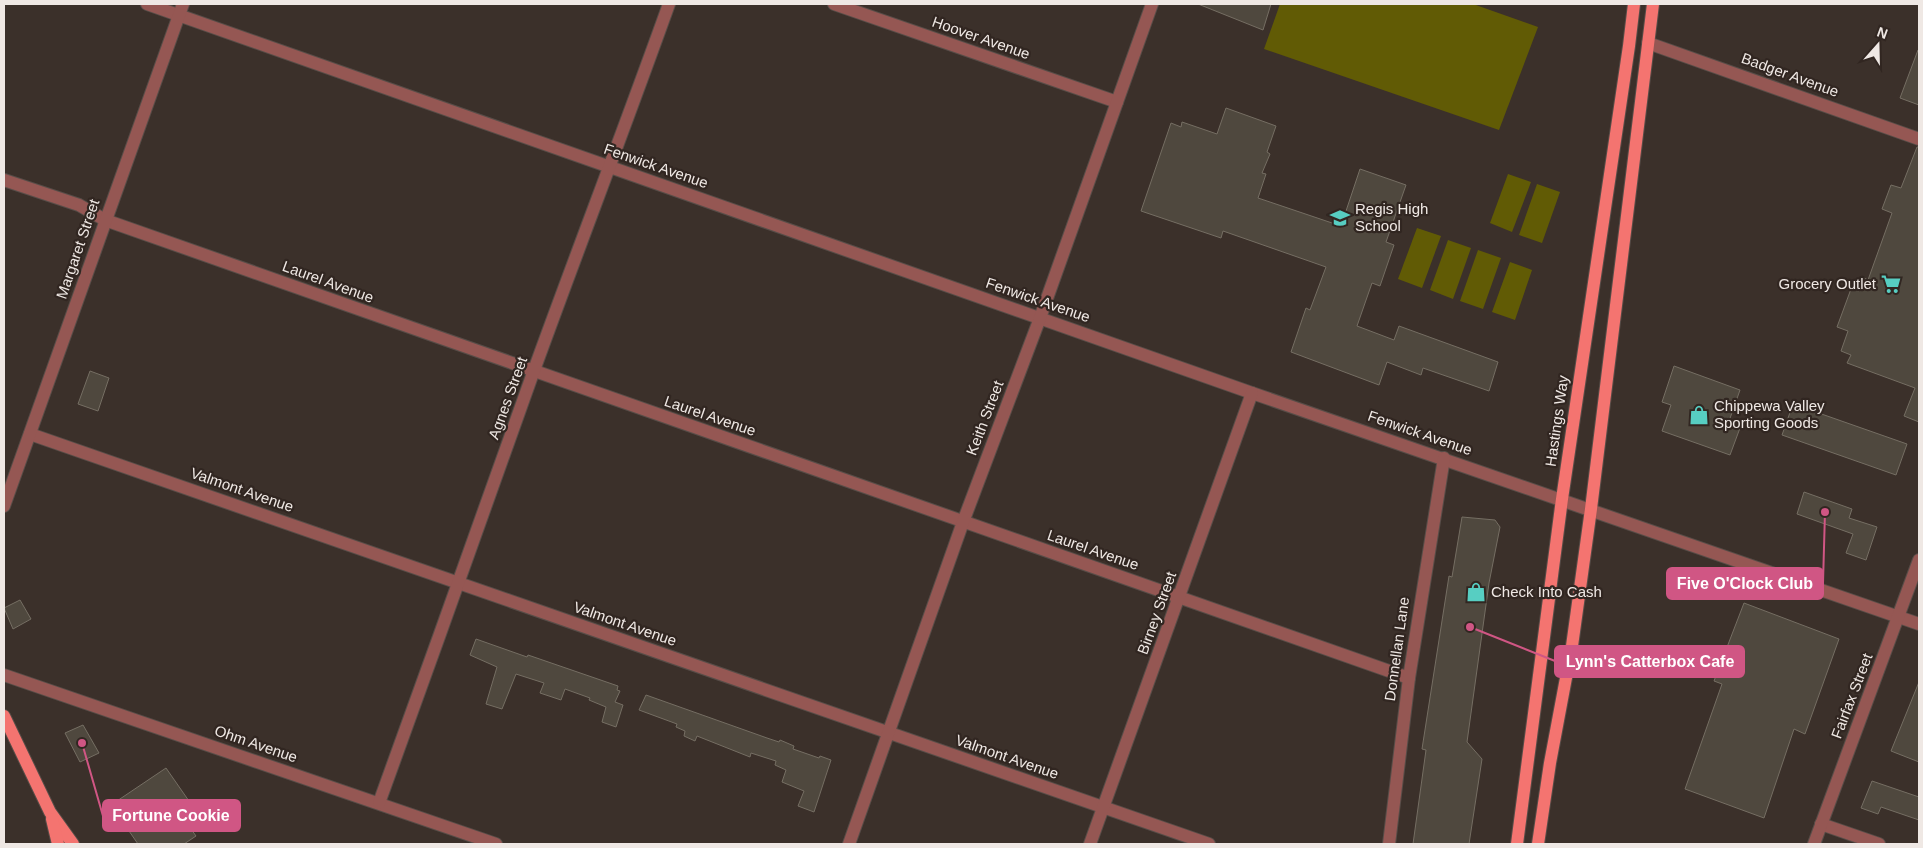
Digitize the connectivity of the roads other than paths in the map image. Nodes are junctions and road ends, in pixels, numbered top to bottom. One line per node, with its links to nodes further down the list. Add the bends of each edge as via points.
1 (147, 4): 8 (street, Fenwick Avenue)
2 (669, 4): 12 (street, Agnes Street)
3 (834, 4): 10 (street, Hoover Avenue)
4 (1152, 4): 10 (street, Keith Street)
5 (1634, 4): 20 (main road, Hastings Way)
6 (1640, 4): 9 (main road, via 1641,34)
7 (1653, 4): 9 (main road)
8 (181, 9): 12 (street, Fenwick Avenue); 14 (street, Margaret Street)
9 (1648, 42): 11 (street, Badger Avenue); 22 (main road)
10 (1117, 102): 15 (street, Keith Street)
11 (1919, 139)
12 (610, 167): 15 (street, Fenwick Avenue); 16 (street, Agnes Street)
13 (4, 180): 14 (street, Laurel Avenue, via 79,205)
14 (105, 220): 16 (street, Laurel Avenue); 18 (street, Margaret Street)
15 (1040, 318): 17 (street, Fenwick Avenue); 23 (street, Keith Street)
16 (534, 372): 23 (street, Laurel Avenue); 25 (street, Agnes Street)
17 (1252, 392): 19 (street, Fenwick Avenue); 26 (street, Birney Street)
18 (30, 434): 21 (street, Margaret Street); 25 (street, Valmont Avenue)
19 (1444, 458): 20 (street, Fenwick Avenue); 30 (street, Donnellan Lane)
20 (1562, 499): 22 (street, Fenwick Avenue); 44 (main road, Hastings Way)
21 (4, 506)
22 (1591, 509): 27 (street, Fenwick Avenue); 45 (main road, via 1572,646)
23 (963, 522): 26 (street, Laurel Avenue); 32 (street, Keith Street)
24 (1919, 560): 27 (street, Fairfax Street)
25 (459, 583): 32 (street, Valmont Avenue); 33 (street, Agnes Street)
26 (1180, 597): 30 (street, Laurel Avenue); 34 (street, Birney Street)
27 (1899, 617): 28 (street, Fenwick Avenue); 36 (street, Fairfax Street)
28 (1919, 624)
29 (4, 675): 33 (street, Ohm Avenue)
30 (1408, 678): 43 (street, Donnellan Lane)
31 (4, 716): 35 (main road)
32 (888, 733): 34 (street, Valmont Avenue); 40 (street, Keith Street)
33 (379, 803): 39 (street, Ohm Avenue)
34 (1103, 807): 41 (street, Birney Street); 42 (street, Valmont Avenue)
35 (50, 812): 37 (main road); 38 (main road)
36 (1821, 824): 46 (street, Fairfax Street); 47 (street)
37 (58, 844)
38 (73, 844)
39 (496, 844)
40 (849, 844)
41 (1090, 844)
42 (1209, 844)
43 (1388, 844)
44 (1517, 844)
45 (1538, 844)
46 (1814, 844)
47 (1879, 844)

